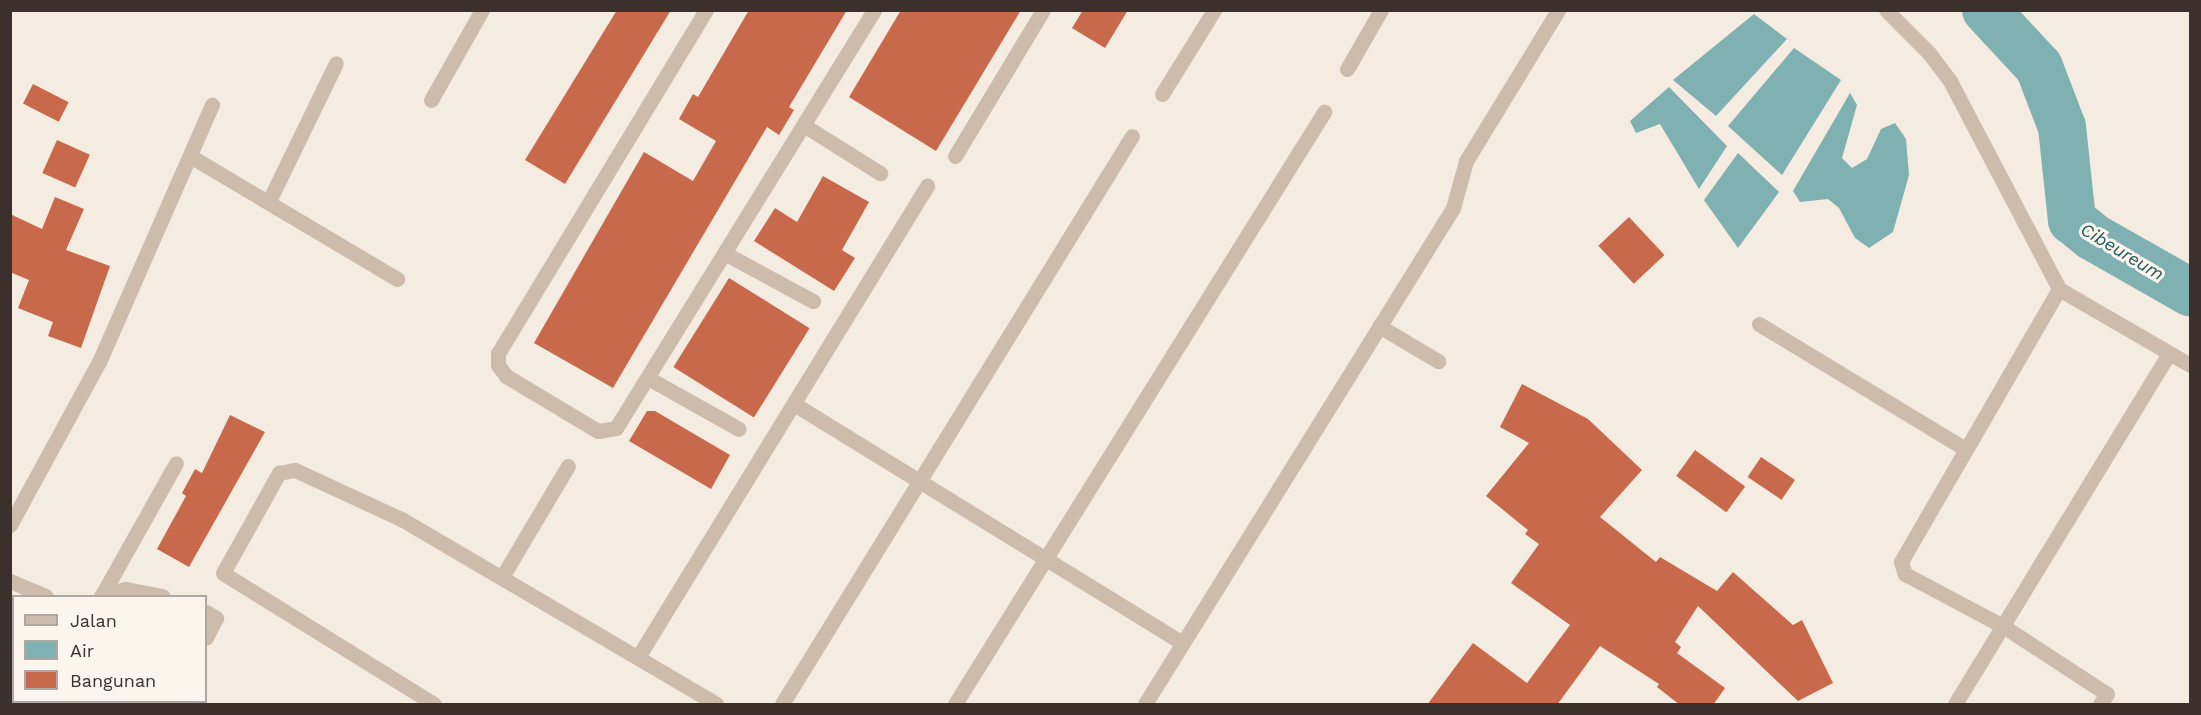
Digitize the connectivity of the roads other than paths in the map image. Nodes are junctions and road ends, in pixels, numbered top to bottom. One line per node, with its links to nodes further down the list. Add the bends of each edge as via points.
1 (482, 10): 12 (street)
2 (706, 10): 31 (street, via 498,353 498,365 506,376 598,431 616,428)
3 (874, 10): 15 (street)
4 (1042, 10): 18 (street)
5 (1214, 10): 11 (street)
6 (1382, 10): 10 (street)
7 (1558, 10): 27 (street, via 1466,161 1454,208)
8 (1886, 10): 24 (street, via 1929,52 1950,81)
9 (336, 63): 21 (street)
10 (1347, 69)
11 (1162, 94)
12 (431, 100)
13 (212, 105): 17 (street)
14 (1324, 112): 39 (street)
15 (805, 126): 19 (street); 22 (street)
16 (1132, 136): 37 (street)
17 (190, 156): 21 (street); 38 (street, via 99,362)
18 (955, 156)
19 (880, 173)
20 (927, 186): 32 (street)
21 (268, 201): 23 (street)
22 (726, 254): 25 (street); 31 (street)
23 (397, 279)
24 (2060, 289): 28 (street); 34 (street)
25 (813, 301)
26 (1759, 324): 34 (street)
27 (1379, 326): 29 (street); 49 (street)
28 (2169, 353): 30 (street); 47 (street)
29 (1437, 361)
30 (2190, 365)
31 (648, 378): 33 (street)
32 (794, 404): 37 (street); 50 (street)
33 (739, 429)
34 (1964, 448): 47 (street, via 1901,562 1905,574)
35 (176, 463): 43 (street)
36 (568, 466): 40 (street)
37 (918, 482): 39 (street); 53 (street)
38 (10, 525)
39 (1046, 560): 49 (street); 54 (street)
40 (502, 577): 50 (street); 51 (street, via 355,495 286,469 279,473 223,573)
41 (10, 581): 42 (street)
42 (42, 595)
43 (103, 595)
44 (105, 595): 45 (street, via 126,589)
45 (153, 595)
46 (207, 613): 48 (street, via 216,618)
47 (2003, 626): 56 (street); 57 (street, via 2107,694)
48 (207, 636)
49 (1182, 643): 55 (street)
50 (638, 657): 52 (street)
51 (434, 705)
52 (716, 705)
53 (782, 705)
54 (955, 705)
55 (1145, 705)
56 (1955, 705)
57 (2100, 705)

